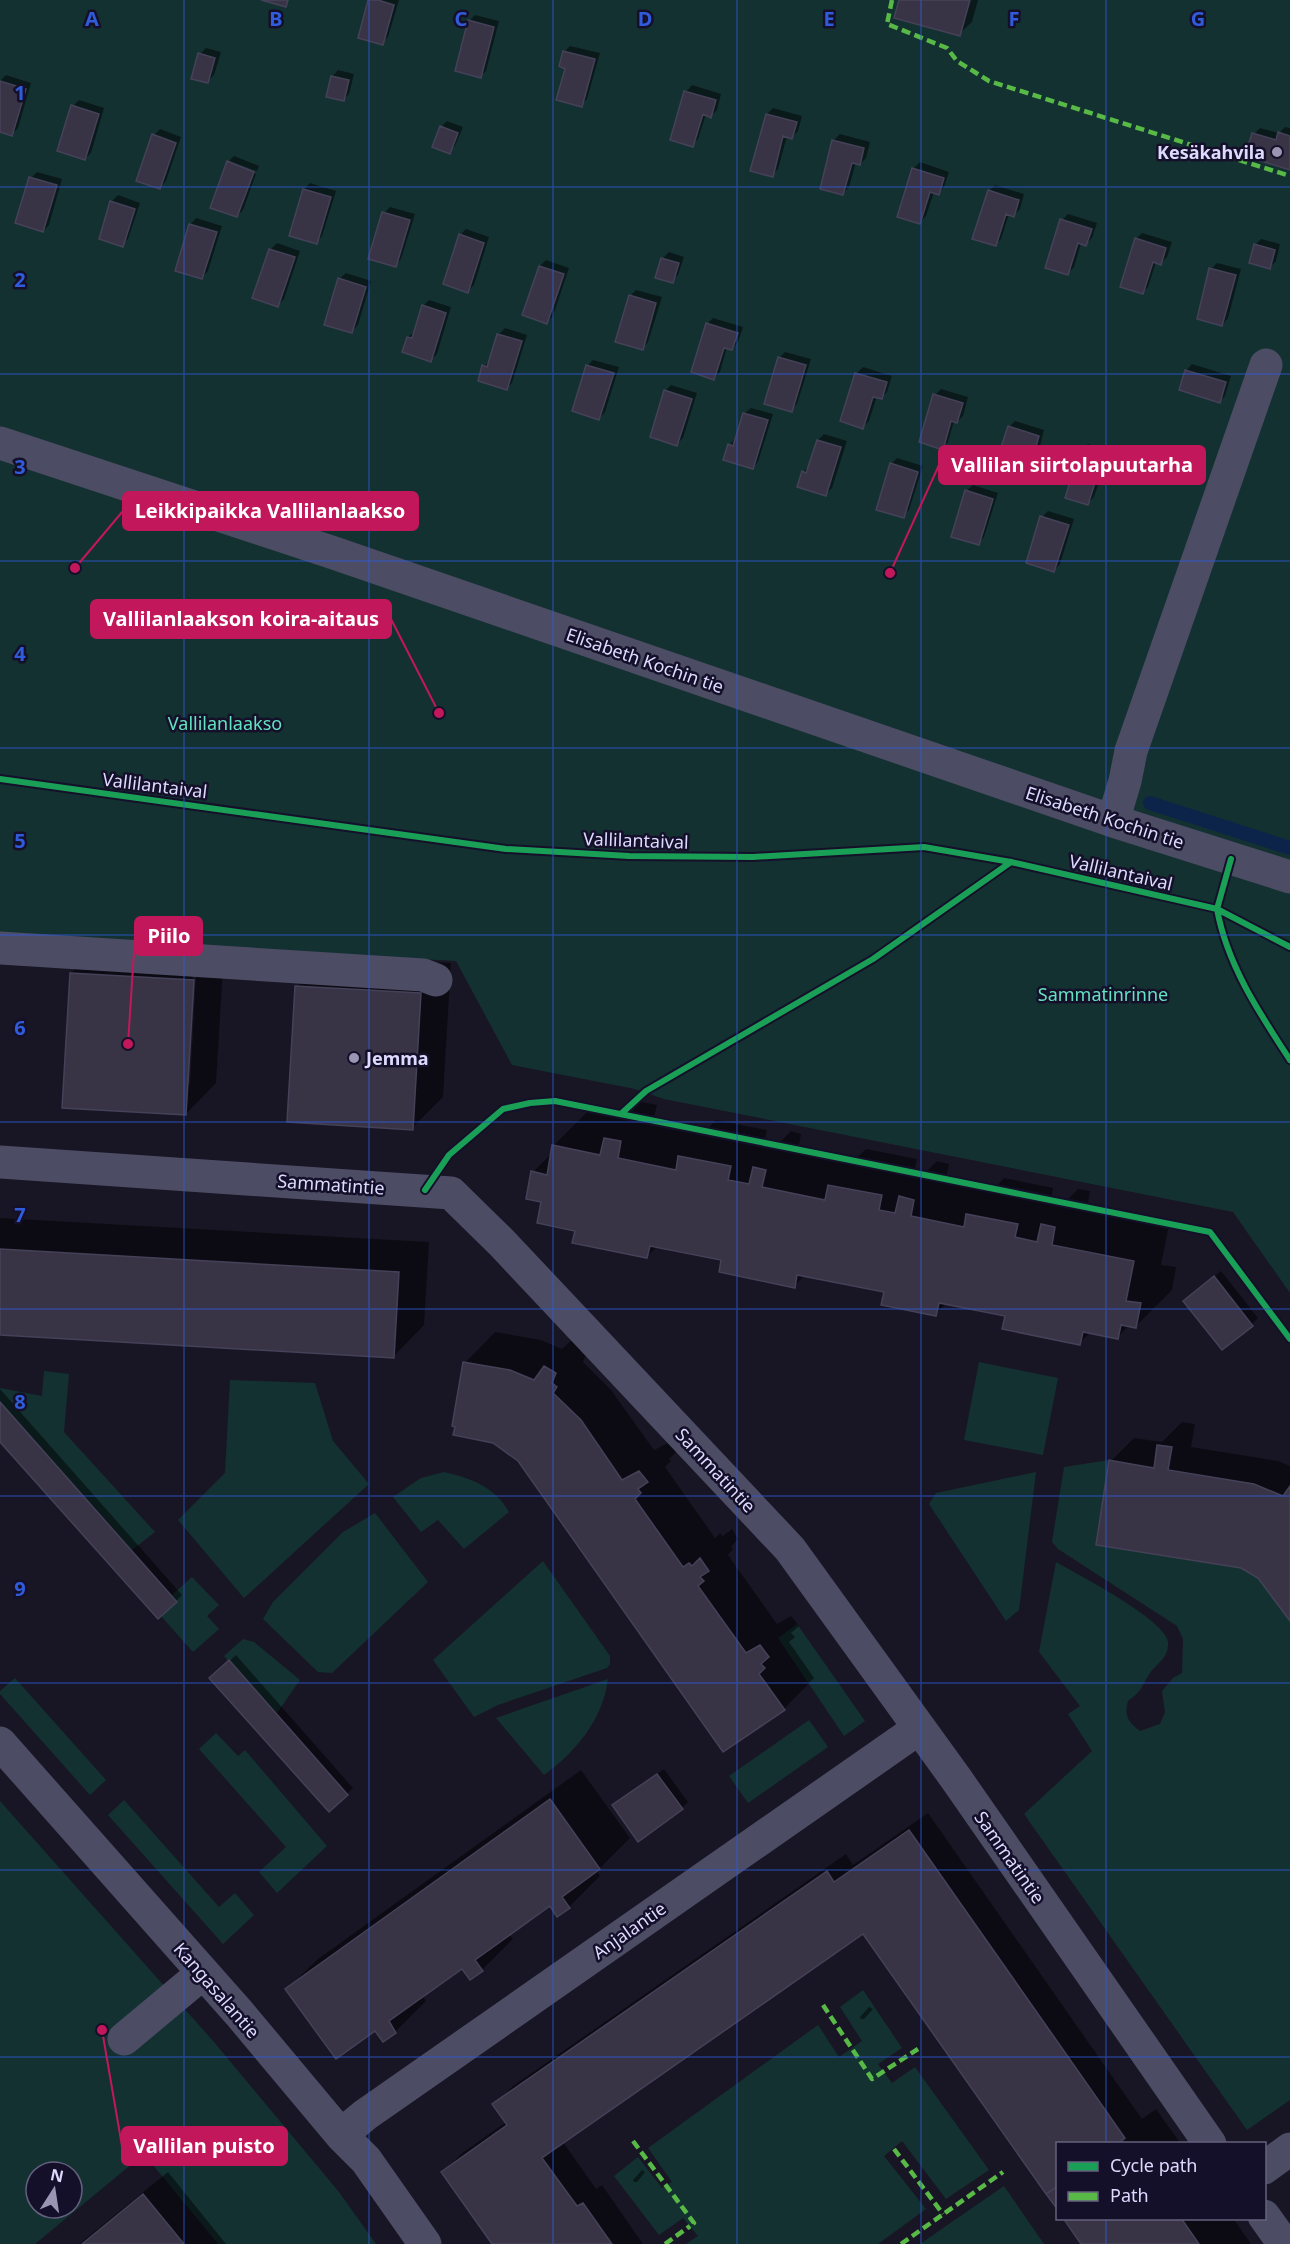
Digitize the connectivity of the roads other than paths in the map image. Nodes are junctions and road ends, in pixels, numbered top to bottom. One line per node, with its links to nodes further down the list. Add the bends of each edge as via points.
1 (1266, 365): 3 (street, via 1131,751)
2 (0, 443): 3 (street, Elisabeth Kochin tie, via 334,553)
3 (1113, 821): 4 (street, Elisabeth Kochin tie)
4 (1290, 877)
5 (0, 948): 6 (street, via 423,975)
6 (436, 980)
7 (0, 1162): 8 (street, Sammatintie, via 451,1193 790,1550)
8 (918, 1729): 12 (street, Anjalantie); 13 (street, Sammatintie)
9 (0, 1743): 10 (street, Kangasalantie)
10 (203, 1973): 11 (street); 12 (street, Kangasalantie)
11 (124, 2039)
12 (341, 2135): 17 (street, Kangasalantie, via 366,2160)
13 (1209, 2142)
14 (1290, 2149): 15 (street)
15 (1266, 2167)
16 (1266, 2219): 18 (street)
17 (425, 2244)
18 (1284, 2244)

